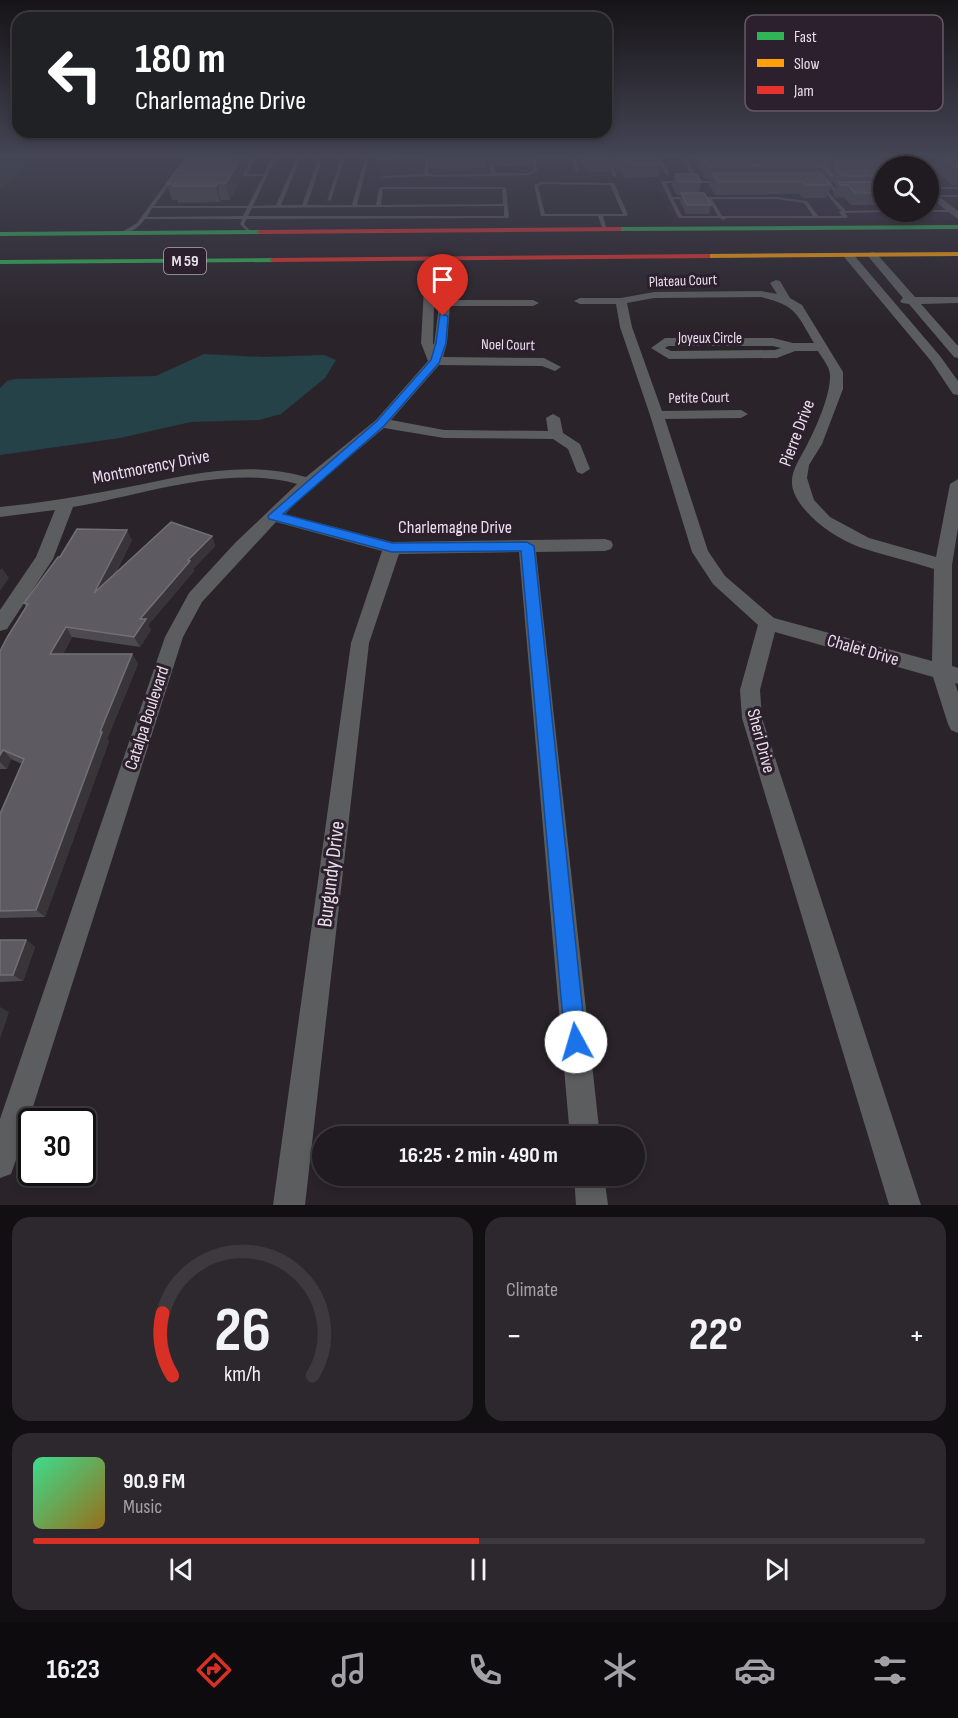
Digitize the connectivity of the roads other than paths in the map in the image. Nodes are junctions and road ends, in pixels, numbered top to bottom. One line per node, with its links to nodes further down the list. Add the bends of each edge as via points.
1 (147, 213): 16 (lane)
2 (247, 213): 12 (lane)
3 (507, 213): 12 (lane, via 507,217)
4 (543, 213): 11 (lane)
5 (625, 213): 11 (lane)
6 (678, 213): 13 (lane, via 680,217)
7 (719, 213): 13 (lane)
8 (816, 213): 14 (lane)
9 (843, 213): 14 (lane, via 846,216)
10 (939, 213): 15 (lane)
11 (600, 215): 20 (lane)
12 (245, 217): 16 (lane); 23 (lane, via 242,224)
13 (721, 217): 14 (lane); 17 (lane)
14 (820, 217): 18 (lane)
15 (956, 217): 18 (highway, M 59)
16 (144, 218): 22 (lane)
17 (741, 229): 20 (highway, M 59); 21 (highway, M 59)
18 (832, 229): 21 (highway, M 59)
19 (534, 230): 20 (highway, M 59); 23 (highway, M 59); 29 (highway, via 552,237 557,246 546,253)
20 (605, 230)
21 (787, 230): 27 (highway, via 673,234 657,241 664,251)
22 (120, 233): 23 (highway, M 59); 24 (highway, M 59); 30 (highway, via 110,247 93,255)
23 (250, 233): 31 (highway, via 220,243 211,253)
24 (0, 234)
25 (958, 254): 26 (highway, M 59)
26 (872, 255): 28 (highway, M 59); 37 (street)
27 (683, 256): 28 (highway, M 59); 29 (highway, M 59)
28 (849, 256): 38 (street)
29 (439, 258): 31 (highway, M 59); 39 (street, via 430,270); 40 (street, Catalpa Boulevard, via 445,270)
30 (0, 260): 31 (highway, M 59)
31 (217, 261)
32 (776, 282): 33 (street, Pierre Drive)
33 (786, 300): 36 (street, Plateau Court, via 761,294 654,295); 44 (street, Pierre Drive, via 798,307)
34 (958, 300): 37 (street)
35 (580, 301): 36 (street, Plateau Court)
36 (621, 301): 51 (street, via 626,327)
37 (912, 301): 38 (street); 45 (street)
38 (886, 302): 46 (street)
39 (429, 303): 40 (street); 48 (street, via 427,343)
40 (445, 303): 41 (street, via 532,297); 48 (street, Catalpa Boulevard)
41 (546, 311)
42 (542, 345): 48 (street, Noel Court, via 550,365)
43 (793, 347): 43 (street, Joyeux Circle, via 773,342 664,342 657,348 669,355 777,354); 44 (street, Joyeux Circle)
44 (823, 347): 64 (street, Pierre Drive, via 837,372 836,389 815,444 802,465 799,478 808,503 824,521 863,542)
45 (958, 354)
46 (936, 359): 47 (street); 49 (street)
47 (958, 359)
48 (435, 361): 53 (street, Catalpa Boulevard)
49 (958, 391)
50 (741, 414): 51 (street, Petite Court)
51 (657, 415): 65 (street, via 700,552 719,580)
52 (554, 418): 54 (street)
53 (381, 423): 54 (street, via 444,434); 56 (street, Catalpa Boulevard)
54 (556, 435): 55 (street, via 575,447)
55 (582, 469)
56 (309, 483): 58 (street, Montmorency Drive, via 258,472 225,473); 60 (street, Catalpa Boulevard)
57 (958, 484): 64 (street)
58 (66, 504): 59 (street, Montmorency Drive); 66 (street, via 44,559)
59 (0, 512)
60 (274, 516): 63 (street, Charlemagne Drive); 70 (street, Catalpa Boulevard, via 195,598 174,637)
61 (605, 545): 62 (street, Charlemagne Drive)
62 (527, 546): 63 (street, Charlemagne Drive); 69 (street)
63 (392, 548): 72 (street, Burgundy Drive, via 360,643)
64 (942, 565): 67 (street)
65 (768, 622): 67 (street, Chalet Drive); 74 (street, Sheri Drive, via 750,690 752,718)
66 (0, 624)
67 (950, 674): 68 (street)
68 (958, 724)
69 (584, 1126)
70 (0, 1163)
71 (590, 1186): 73 (street)
72 (289, 1205)
73 (592, 1205)
74 (905, 1205)

